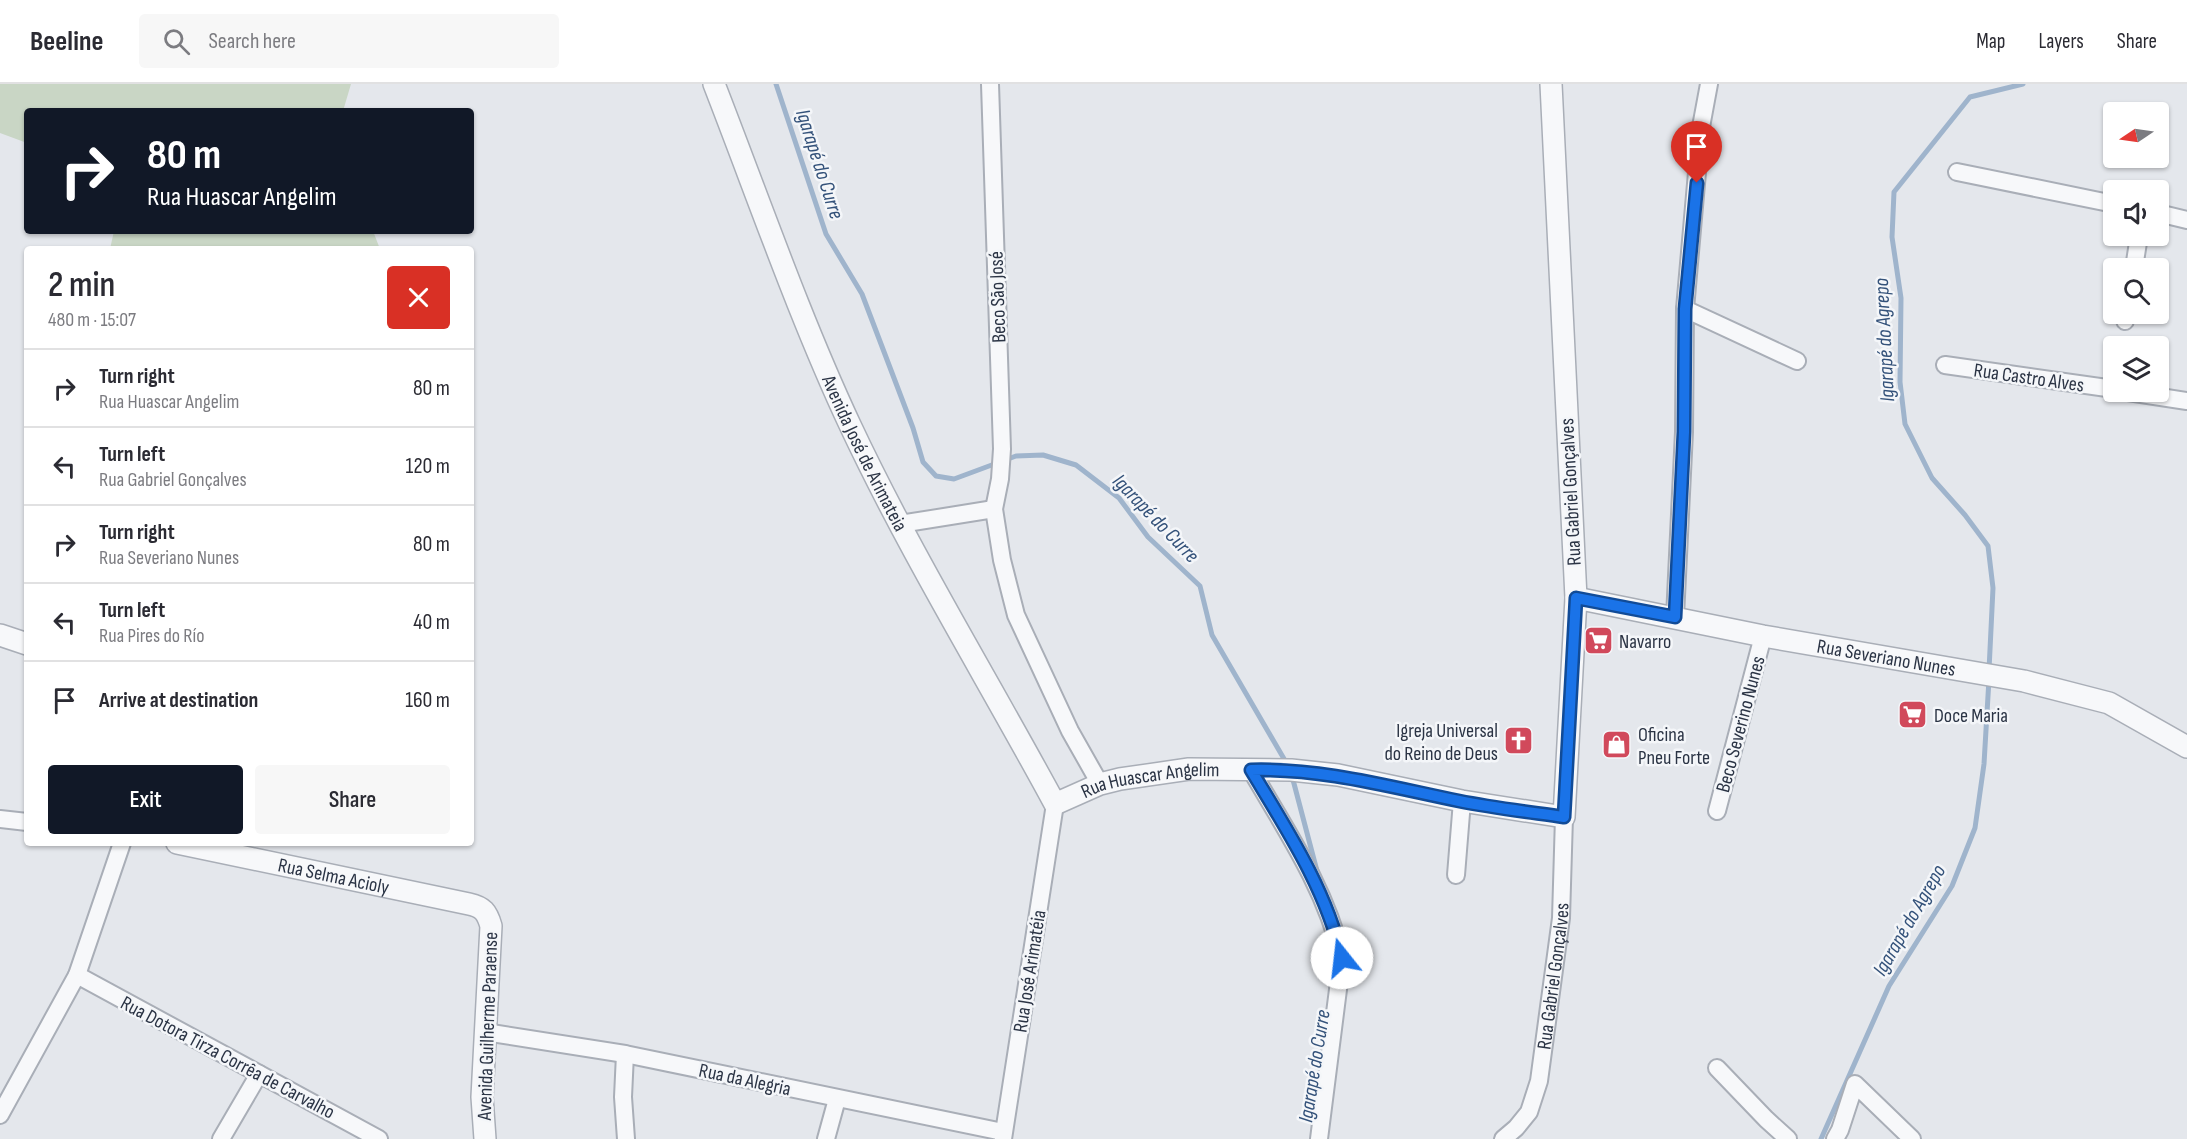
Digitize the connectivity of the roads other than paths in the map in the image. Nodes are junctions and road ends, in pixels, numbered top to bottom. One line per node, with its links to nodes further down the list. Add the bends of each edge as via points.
1 (714, 84): 16 (street, Avenida José de Arimateia, via 822,359)
2 (990, 84): 15 (street, Beco São José, via 1002,449)
3 (1551, 84): 17 (street, Rua Gabriel Gonçalves)
4 (1709, 84): 9 (street, via 1701,127)
5 (1957, 172): 6 (street)
6 (2103, 202)
7 (2169, 216): 8 (street)
8 (2187, 220)
9 (1685, 309): 10 (street); 18 (street)
10 (1797, 361)
11 (1945, 365): 12 (street, Rua Castro Alves)
12 (2103, 387)
13 (2169, 398): 14 (street)
14 (2187, 401)
15 (994, 509): 16 (street); 24 (street, Beco São José, via 1016,615 1070,731)
16 (900, 524): 26 (street, Avenida José de Arimateia)
17 (1576, 598): 18 (street, Rua Severiano Nunes); 28 (street, Rua Gabriel Gonçalves)
18 (1675, 617): 20 (street, Rua Severiano Nunes)
19 (0, 635): 21 (street)
20 (1763, 636): 22 (street, Rua Severiano Nunes, via 2024,681 2109,703); 27 (street, Beco Severino Nunes)
21 (24, 643)
22 (2187, 747)
23 (1251, 770): 24 (street, Rua Huascar Angelim, via 1189,769); 25 (street, Rua Huascar Angelim, via 1338,775); 48 (street, via 1312,874 1342,958)
24 (1100, 784): 26 (street, Rua Huascar Angelim)
25 (1462, 801): 28 (street, Rua Huascar Angelim); 33 (street)
26 (1055, 804): 42 (street, Rua José Arimatéia)
27 (1717, 811)
28 (1564, 817): 49 (street, Rua Gabriel Gonçalves, via 1561,918 1539,1081 1529,1112)
29 (0, 819): 30 (street)
30 (24, 822)
31 (121, 846): 35 (street)
32 (191, 846): 34 (street, Rua Selma Acioly, via 478,906)
33 (1456, 875)
34 (488, 914): 36 (street, Avenida Guilherme Paraense, via 491,933)
35 (77, 975): 39 (street, Rua Dotora Tirza Corrêa de Carvalho); 41 (street)
36 (485, 1032): 37 (street, Rua da Alegria); 45 (street, Avenida Guilherme Paraense)
37 (625, 1054): 40 (street, Rua da Alegria); 46 (street)
38 (1717, 1068): 50 (street)
39 (259, 1074): 43 (street); 44 (street, Rua Dotora Tirza Corrêa de Carvalho)
40 (837, 1099): 42 (street, Rua da Alegria); 47 (street)
41 (0, 1115)
42 (1003, 1136)
43 (221, 1139)
44 (379, 1139)
45 (485, 1139)
46 (626, 1139)
47 (826, 1139)
48 (1318, 1139)
49 (1503, 1139)
50 (1788, 1139)
51 (1835, 1139): 52 (street, via 1855,1084)
52 (1912, 1139)

